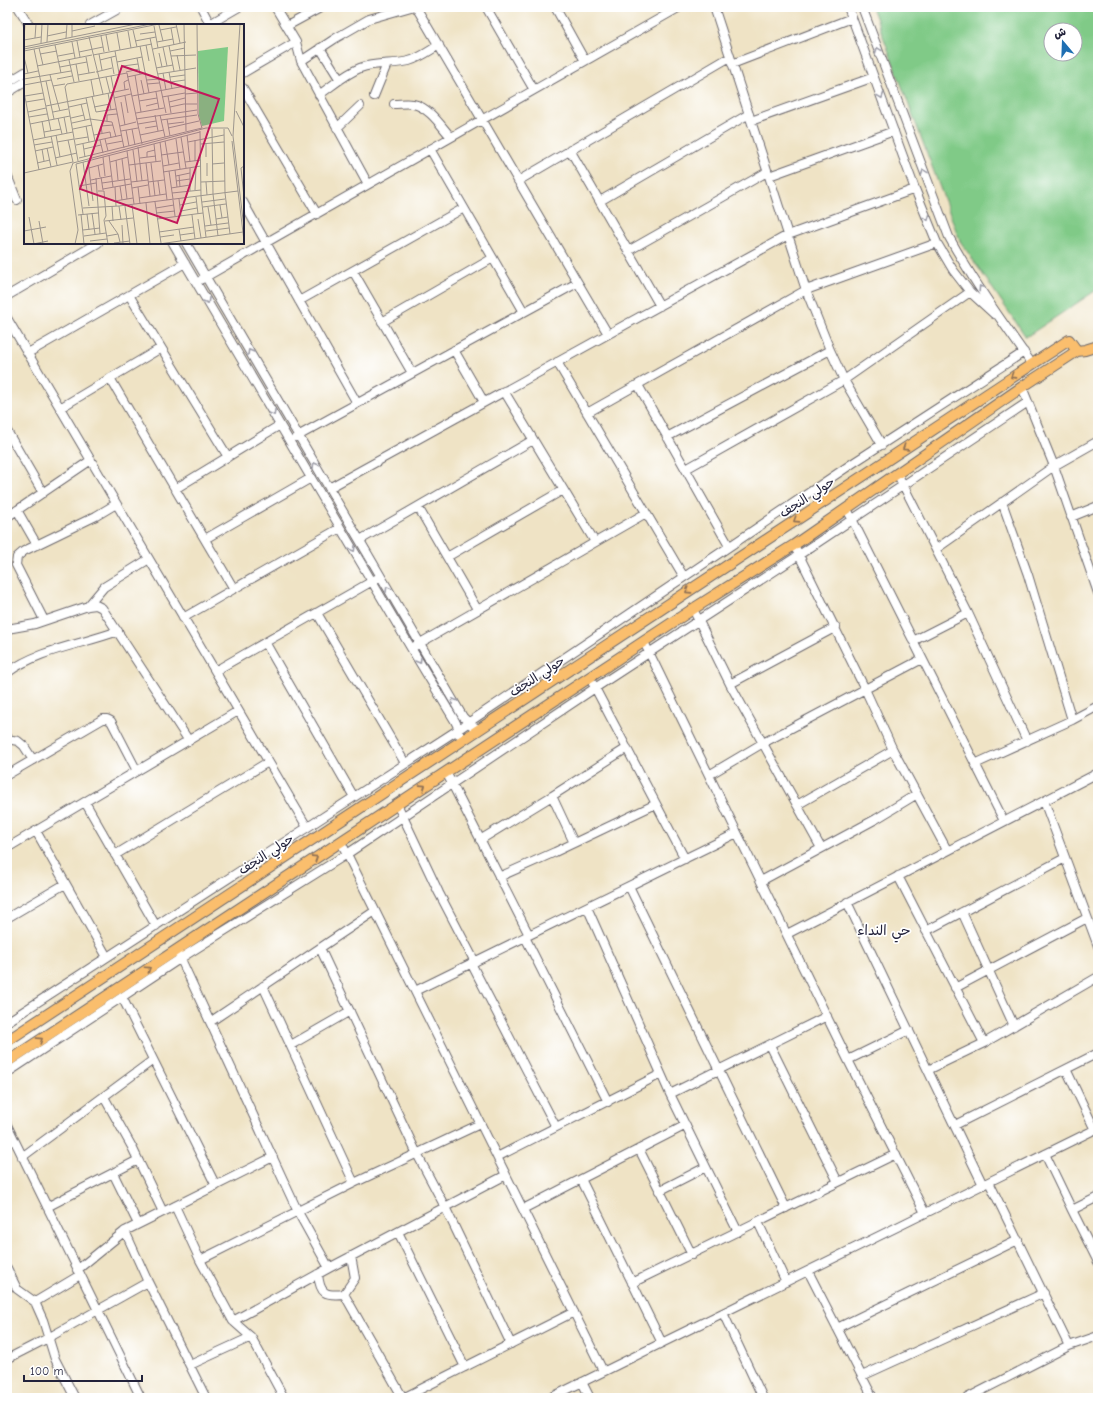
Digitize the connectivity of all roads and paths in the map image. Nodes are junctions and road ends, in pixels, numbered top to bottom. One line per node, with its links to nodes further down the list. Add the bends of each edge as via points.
1 (18, 7): 16 (street)
2 (122, 7): 17 (street)
3 (201, 7): 18 (street)
4 (239, 7): 18 (street)
5 (275, 7): 19 (street)
6 (322, 7): 19 (street)
7 (411, 7): 22 (street, via 369,20)
8 (416, 7): 21 (street)
9 (486, 7): 34 (street)
10 (555, 7): 25 (street)
11 (680, 7): 25 (street)
12 (714, 7): 23 (street)
13 (848, 7): 15 (street)
14 (862, 7): 78 (street, one-way to 14, via 949,237)
15 (852, 18): 23 (street); 29 (street)
16 (28, 24)
17 (92, 24)
18 (209, 24)
19 (287, 26): 20 (street)
20 (296, 42): 24 (street); 27 (street)
21 (439, 45): 26 (street, via 420,57); 41 (street)
22 (320, 48): 24 (street); 30 (street)
23 (731, 60): 40 (street); 46 (street)
24 (301, 61): 36 (street)
25 (585, 61): 34 (street)
26 (387, 64): 30 (street, via 360,68); 37 (street)
27 (244, 72)
28 (24, 73): 31 (street)
29 (874, 77): 40 (street); 43 (street, one-way to 43)
30 (340, 80): 36 (street)
31 (7, 83)
32 (24, 83): 35 (street)
33 (244, 90): 56 (street)
34 (534, 90): 41 (street)
35 (7, 93)
36 (319, 95): 42 (street)
37 (374, 96)
38 (394, 104): 44 (street, via 414,104 423,108)
39 (360, 106): 42 (street)
40 (750, 118): 47 (street); 53 (street)
41 (482, 119): 44 (street); 49 (street)
42 (337, 128): 50 (street)
43 (894, 131): 47 (street); 51 (street)
44 (451, 137): 45 (street)
45 (430, 149): 50 (street); 55 (street)
46 (570, 150): 49 (street); 53 (street)
47 (768, 174): 57 (street); 63 (street)
48 (7, 176): 52 (street)
49 (518, 181): 69 (street)
50 (368, 184): 56 (street)
51 (915, 189): 57 (street); 59 (street, one-way to 59)
52 (17, 200)
53 (600, 201): 63 (street)
54 (244, 204): 58 (street)
55 (464, 208): 64 (street); 66 (street)
56 (317, 214): 58 (street)
57 (788, 235): 70 (street); 75 (street)
58 (266, 242): 67 (street); 74 (street)
59 (937, 243): 70 (street); 71 (street)
60 (96, 244): 72 (street)
61 (174, 244): 65 (street)
62 (187, 244): 67 (street)
63 (628, 251): 75 (street)
64 (493, 258): 76 (street); 79 (street)
65 (185, 263): 68 (street); 73 (street)
66 (353, 271): 74 (street); 79 (street)
67 (206, 276): 68 (street); 103 (street, one-way to 67)
68 (197, 282): 101 (street, one-way to 101)
69 (577, 282): 76 (street); 80 (street)
70 (806, 290): 84 (street); 93 (street)
71 (970, 292): 78 (street); 92 (street)
72 (8, 293)
73 (129, 295): 82 (street); 87 (street)
74 (299, 301): 98 (street)
75 (660, 306): 80 (street)
76 (524, 312): 83 (street)
77 (7, 318): 87 (street)
78 (1002, 321): 86 (street)
79 (382, 322): 90 (street)
80 (608, 334): 88 (street)
81 (1098, 346): 85 (main road)
82 (162, 348): 91 (street); 109 (street)
83 (454, 350): 90 (street); 96 (street)
84 (830, 350): 92 (street); 104 (street)
85 (1077, 351): 89 (main road, حولي النجف, via 1070,340); 94 (main road)
86 (1024, 352): 89 (street); 108 (street)
87 (28, 354): 99 (street)
88 (557, 362): 95 (street); 100 (street)
89 (1032, 364): 175 (main road, حولي النجف, one-way to 175)
90 (412, 373): 98 (street)
91 (110, 378): 99 (street); 117 (street)
92 (844, 380): 108 (street); 112 (street)
93 (638, 385): 100 (street); 104 (street)
94 (1022, 387): 97 (street); 113 (main road)
95 (504, 391): 96 (street); 105 (street)
96 (484, 402): 116 (street)
97 (1028, 402): 111 (street); 115 (street)
98 (357, 403): 103 (street)
99 (60, 408): 110 (street)
100 (587, 413): 126 (street)
101 (280, 426): 106 (street); 109 (street)
102 (8, 434): 119 (street)
103 (299, 436): 106 (street); 116 (street, one-way to 103)
104 (667, 437): 112 (street)
105 (533, 440): 118 (street); 123 (street)
106 (290, 441): 114 (street)
107 (1098, 441): 111 (street)
108 (882, 445): 136 (street)
109 (228, 457): 117 (street)
110 (90, 460): 119 (street); 121 (street)
111 (1054, 466): 120 (street); 128 (street)
112 (686, 469): 136 (street)
113 (897, 473): 115 (street); 124 (main road)
114 (311, 478): 130 (street); 131 (street)
115 (904, 486): 129 (street); 137 (street)
116 (329, 488): 132 (street)
117 (175, 489): 131 (street)
118 (563, 490): 133 (street); 139 (street)
119 (43, 493): 125 (street)
120 (1002, 502): 137 (street); 172 (street, via 1028,575)
121 (116, 504): 134 (street); 140 (street)
122 (1098, 506): 128 (street)
123 (418, 507): 132 (street); 139 (street)
124 (847, 509): 129 (street); 135 (main road)
125 (17, 510): 127 (street); 134 (street)
126 (646, 513): 133 (street); 142 (street)
127 (7, 517)
128 (1071, 518): 145 (street)
129 (852, 520): 138 (street); 157 (street)
130 (340, 528): 143 (street, one-way to 143); 144 (street)
131 (205, 539): 144 (street)
132 (360, 540): 141 (street)
133 (595, 542): 147 (street)
134 (37, 545): 152 (street, via 17,557 16,565)
135 (794, 545): 138 (street); 148 (main road)
136 (729, 546): 142 (street)
137 (936, 549): 150 (street)
138 (800, 555): 153 (street); 154 (street)
139 (447, 557): 147 (street)
140 (149, 559): 146 (street, via 104,587); 151 (street)
141 (380, 577): 143 (street); 160 (street, one-way to 141)
142 (684, 577): 173 (street)
143 (372, 582): 149 (street); 161 (street)
144 (234, 589): 151 (street)
145 (1098, 593)
146 (88, 606): 152 (street); 156 (street, via 96,604 102,608)
147 (477, 609): 160 (street)
148 (693, 609): 153 (street); 159 (main road)
149 (317, 613): 158 (street); 185 (street)
150 (968, 613): 157 (street); 178 (street)
151 (184, 618): 164 (street)
152 (44, 620): 155 (street)
153 (699, 620): 162 (street); 167 (street)
154 (836, 627): 167 (street); 169 (street)
155 (7, 629)
156 (118, 631): 165 (street, via 36,656); 177 (street)
157 (913, 641): 163 (street)
158 (265, 642): 164 (street); 195 (street)
159 (644, 642): 162 (street); 166 (main road)
160 (419, 643): 161 (street); 173 (street, one-way to 160)
161 (411, 648): 174 (street, one-way to 174)
162 (650, 653): 168 (street); 191 (street)
163 (922, 659): 169 (street); 186 (street)
164 (215, 671): 171 (street)
165 (7, 673)
166 (589, 678): 168 (street); 188 (main road)
167 (730, 684): 180 (street)
168 (595, 688): 181 (street); 192 (street)
169 (865, 689): 180 (street); 182 (street)
170 (1098, 706): 172 (street)
171 (238, 711): 177 (street); 184 (street)
172 (1072, 720): 178 (street)
173 (468, 723): 174 (street); 175 (street)
174 (459, 729): 179 (street); 185 (street)
175 (479, 729): 179 (main road, حولي النجف)
176 (7, 739): 183 (street, via 18,741)
177 (189, 741): 187 (street)
178 (1027, 741): 186 (street)
179 (458, 743): 214 (main road, حولي النجف)
180 (763, 743): 191 (street); 200 (street)
181 (626, 748): 194 (street); 199 (street)
182 (893, 750): 193 (street); 200 (street)
183 (33, 760): 187 (street, via 106,719 111,721); 190 (street)
184 (268, 762): 203 (street); 213 (street)
185 (405, 763): 195 (street)
186 (975, 764): 202 (street)
187 (138, 771): 197 (street)
188 (446, 772): 192 (street); 198 (main road, one-way to 188)
189 (1098, 773): 196 (street)
190 (7, 775)
191 (709, 776): 205 (street)
192 (452, 783): 201 (street); 206 (street)
193 (917, 794): 210 (street); 211 (street)
194 (552, 796): 206 (street); 208 (street)
195 (354, 797): 203 (street)
196 (1044, 801): 202 (street); 216 (street)
197 (85, 802): 204 (street); 213 (street)
198 (398, 804): 201 (street); 207 (main road)
199 (656, 804): 208 (street); 215 (street)
200 (797, 805): 210 (street)
201 (403, 816): 212 (street); 240 (street)
202 (1004, 821): 211 (street)
203 (307, 827): 232 (street)
204 (36, 832): 209 (street); 222 (street)
205 (737, 833): 215 (street); 221 (street)
206 (480, 840): 220 (street)
207 (341, 842): 212 (street); 217 (main road, one-way to 207)
208 (574, 843): 220 (street)
209 (7, 848)
210 (821, 848): 221 (street)
211 (947, 850): 219 (street)
212 (347, 854): 227 (street); 229 (street)
213 (115, 855): 232 (street)
214 (286, 857): 217 (main road, via 290,867); 218 (main road, حولي النجف)
215 (685, 858): 223 (street)
216 (1065, 858): 228 (street); 231 (street)
217 (296, 870): 224 (main road)
218 (259, 874): 224 (main road, via 266,880); 254 (main road, حولي النجف)
219 (898, 876): 225 (street); 233 (street)
220 (499, 877): 235 (street)
221 (761, 881): 234 (street)
222 (65, 884): 230 (street); 239 (street)
223 (629, 886): 226 (street); 262 (street)
224 (266, 890): 229 (main road)
225 (847, 902): 234 (street); 253 (street)
226 (587, 907): 235 (street); 266 (street)
227 (375, 911): 237 (street); 245 (street)
228 (962, 912): 233 (street); 241 (street)
229 (236, 917): 238 (main road)
230 (7, 918)
231 (1087, 918): 236 (street); 241 (street)
232 (156, 926): 239 (street)
233 (926, 931): 244 (street)
234 (787, 934): 248 (street)
235 (527, 936): 240 (street); 269 (street)
236 (1098, 946)
237 (320, 948): 243 (street); 247 (street)
238 (179, 954): 246 (street); 249 (main road, one-way to 238); 251 (street)
239 (107, 957): 250 (street)
240 (473, 962): 245 (street); 274 (street)
241 (988, 970): 244 (street); 252 (street)
242 (1098, 977): 252 (street)
243 (264, 986): 251 (street); 256 (street)
244 (955, 988): 255 (street)
245 (415, 991): 270 (street)
246 (122, 997): 249 (street); 259 (street)
247 (350, 1010): 256 (street); 277 (street)
248 (827, 1016): 257 (street); 260 (street)
249 (81, 1018): 261 (main road, one-way to 249); 265 (street)
250 (7, 1022)
251 (210, 1022): 281 (street)
252 (1014, 1026): 255 (street)
253 (908, 1030): 260 (street); 264 (street)
254 (7, 1041)
255 (984, 1043): 264 (street)
256 (291, 1045): 289 (street)
257 (770, 1045): 262 (street); 288 (street)
258 (1098, 1053): 263 (street)
259 (153, 1060): 268 (street); 291 (street)
260 (848, 1060): 278 (street)
261 (7, 1062)
262 (719, 1069): 267 (street); 297 (street)
263 (1066, 1069): 272 (street); 275 (street)
264 (928, 1070): 272 (street)
265 (7, 1073)
266 (661, 1074): 267 (street); 269 (street)
267 (670, 1094): 273 (street)
268 (104, 1097): 280 (street); 283 (street)
269 (608, 1102): 274 (street)
270 (480, 1124): 277 (street); 282 (street)
271 (7, 1125): 280 (street)
272 (954, 1125): 290 (street)
273 (686, 1126): 276 (street); 284 (street)
274 (556, 1127): 282 (street)
275 (1096, 1129): 279 (street)
276 (639, 1149): 287 (street); 292 (street)
277 (417, 1154): 289 (street); 295 (street)
278 (896, 1154): 288 (street); 302 (street)
279 (1046, 1154): 290 (street); 299 (street)
280 (22, 1157): 296 (street)
281 (273, 1157): 291 (street); 301 (street)
282 (497, 1157): 286 (street)
283 (138, 1160): 285 (street); 300 (street)
284 (706, 1167): 292 (street); 307 (street)
285 (113, 1173): 296 (street); 304 (street)
286 (506, 1176): 295 (street); 298 (street)
287 (580, 1179): 298 (street); 320 (street)
288 (838, 1182): 297 (street)
289 (354, 1183): 301 (street)
290 (986, 1183): 302 (street); 308 (street)
291 (216, 1186): 294 (street)
292 (659, 1191): 309 (street)
293 (1098, 1197): 299 (street)
294 (175, 1206): 300 (street); 311 (street)
295 (445, 1206): 306 (street); 333 (street)
296 (47, 1207): 316 (street)
297 (786, 1208): 303 (street)
298 (523, 1209): 325 (street)
299 (1072, 1210): 312 (street)
300 (163, 1212): 304 (street)
301 (298, 1212): 311 (street); 314 (street)
302 (925, 1213): 315 (street)
303 (758, 1222): 307 (street); 319 (street)
304 (138, 1224): 305 (street)
305 (125, 1231): 316 (street); 318 (street)
306 (398, 1232): 310 (street); 337 (street)
307 (738, 1232): 309 (street)
308 (1018, 1240): 321 (street); 328 (street)
309 (692, 1255): 320 (street)
310 (351, 1256): 314 (street); 322 (street, via 355,1278)
311 (200, 1260): 327 (street)
312 (1098, 1262)
313 (7, 1268): 323 (street, via 17,1290)
314 (330, 1268): 317 (street)
315 (808, 1271): 319 (street); 328 (street)
316 (79, 1272): 323 (street); 324 (street)
317 (318, 1274): 322 (street, via 322,1290 330,1296); 327 (street)
318 (148, 1282): 324 (street); 336 (street)
319 (786, 1282): 326 (street)
320 (632, 1283): 332 (street)
321 (1044, 1293): 334 (street); 339 (street)
322 (344, 1294): 345 (street)
323 (35, 1302): 331 (street)
324 (97, 1310): 331 (street); 342 (street)
325 (574, 1312): 333 (street); 338 (street)
326 (722, 1313): 332 (street); 348 (street)
327 (232, 1321): 330 (street)
328 (837, 1328): 339 (street)
329 (1098, 1336): 334 (street)
330 (251, 1337): 336 (street); 344 (street)
331 (48, 1338): 335 (street); 341 (street, via 55,1359)
332 (662, 1343): 338 (street)
333 (511, 1344): 337 (street)
334 (1070, 1346): 350 (street)
335 (7, 1359)
336 (190, 1365): 343 (street)
337 (464, 1366): 345 (street)
338 (603, 1372): 340 (street)
339 (862, 1376): 349 (street)
340 (582, 1382): 346 (street); 347 (street)
341 (75, 1398)
342 (140, 1398)
343 (206, 1398)
344 (284, 1398)
345 (403, 1398)
346 (550, 1398)
347 (590, 1398)
348 (762, 1398)
349 (873, 1398)
350 (967, 1398)

